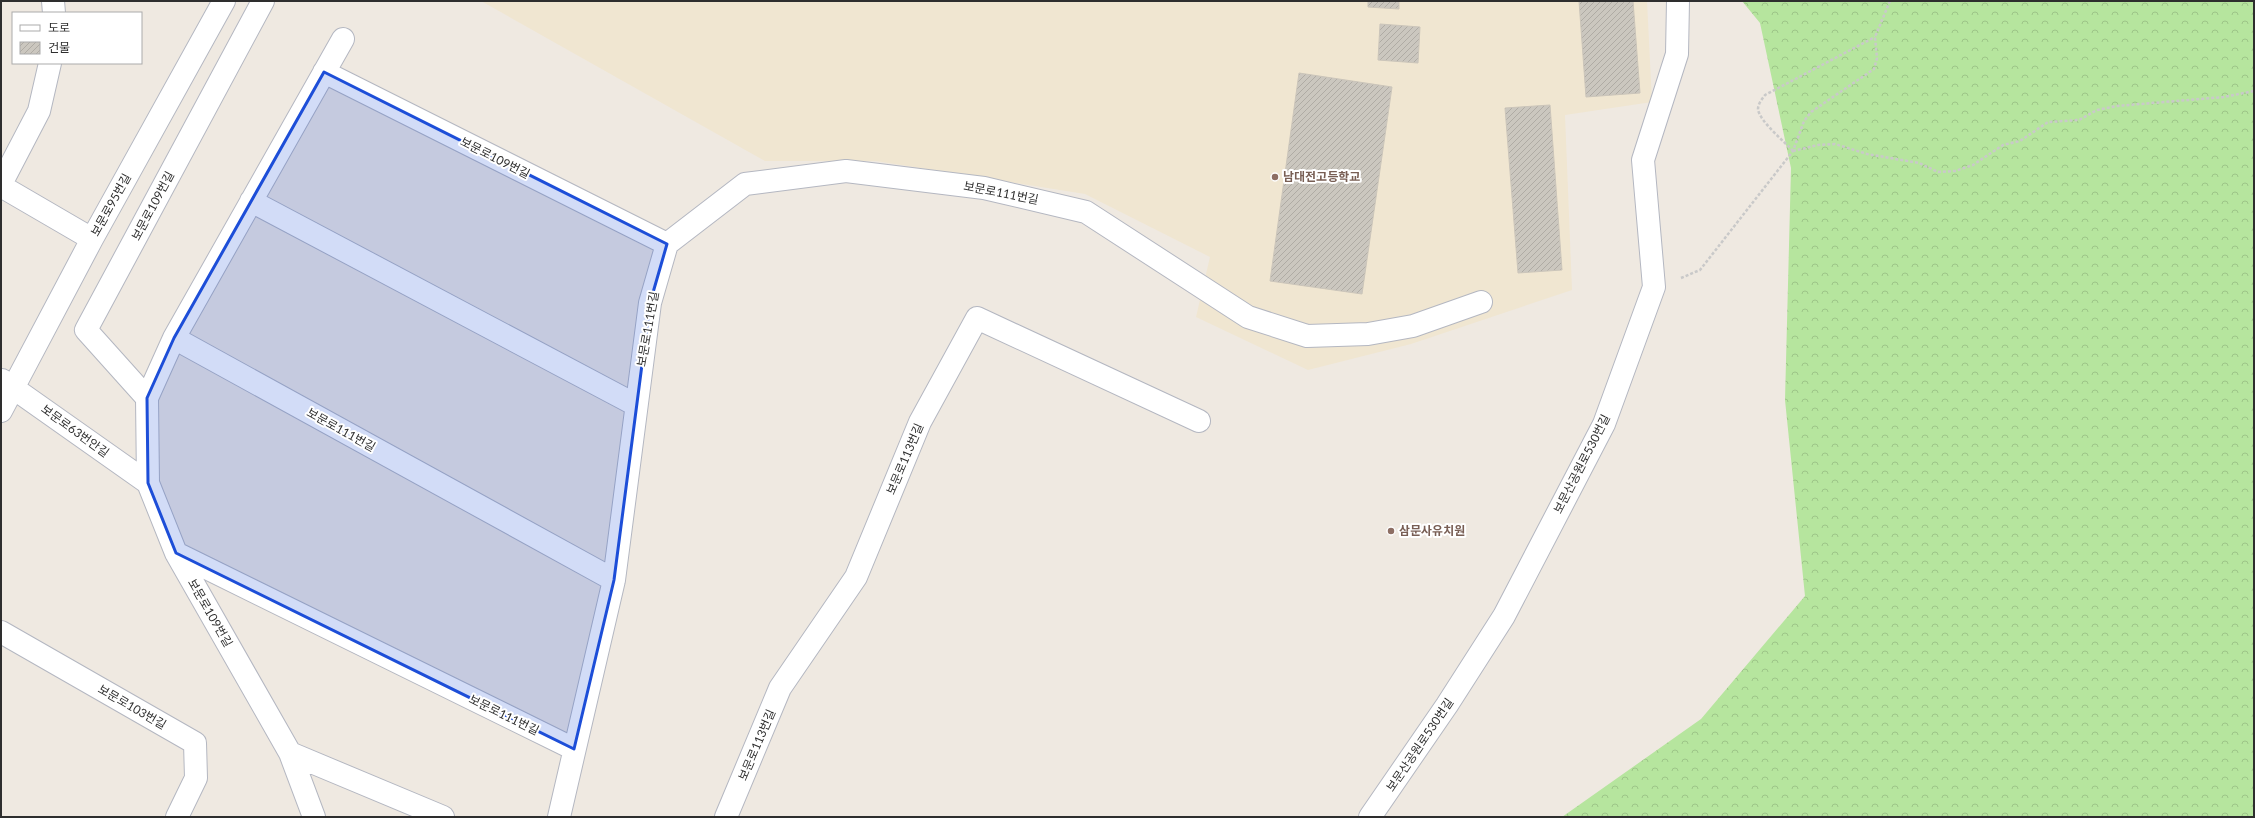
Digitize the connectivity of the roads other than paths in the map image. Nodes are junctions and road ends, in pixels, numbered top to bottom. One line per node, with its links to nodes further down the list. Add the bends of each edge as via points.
1 (53, 1): 5 (street)
2 (224, 1): 11 (street, 보문로95번길)
3 (263, 1): 16 (street, 보문로109번길, via 86,330)
4 (1678, 1): 31 (street, 보문산공원로530번길, via 1677,54 1643,160 1654,287 1604,424 1504,616)
5 (54, 12)
6 (343, 39): 8 (street, 보문로109번길)
7 (50, 64): 9 (street, via 39,111)
8 (324, 72): 10 (street, 보문로109번길); 12 (street, 보문로109번길)
9 (1, 185): 11 (street)
10 (251, 201): 14 (street, 보문로109번길); 17 (street)
11 (92, 239): 15 (street, 보문로95번길)
12 (667, 244): 13 (street, 보문로111번길, via 745,184 846,171 984,188 1086,212 1248,317 1307,336 1368,334 1412,326); 17 (street, 보문로111번길, via 650,303)
13 (1481, 302)
14 (174, 338): 16 (street, 보문로109번길); 22 (street, 보문로111번길)
15 (7, 383): 18 (street, 보문로95번길); 20 (street, 보문로63번안길)
16 (146, 398): 20 (street, 보문로109번길)
17 (636, 405): 22 (street, 보문로111번길)
18 (1, 411)
19 (1199, 421): 30 (street, 보문로113번길, via 977,318 920,422 856,577 780,688)
20 (148, 483): 21 (street, 보문로109번길)
21 (176, 553): 24 (street, 보문로111번길); 25 (street, 보문로109번길)
22 (614, 580): 24 (street, 보문로111번길)
23 (1, 632): 26 (street, 보문로103번길, via 195,743 196,778)
24 (574, 750): 29 (street, 보문로111번길)
25 (290, 753): 27 (street, 보문로109번길); 28 (street)
26 (177, 817)
27 (314, 817)
28 (443, 817)
29 (559, 817)
30 (726, 817)
31 (1370, 817)

